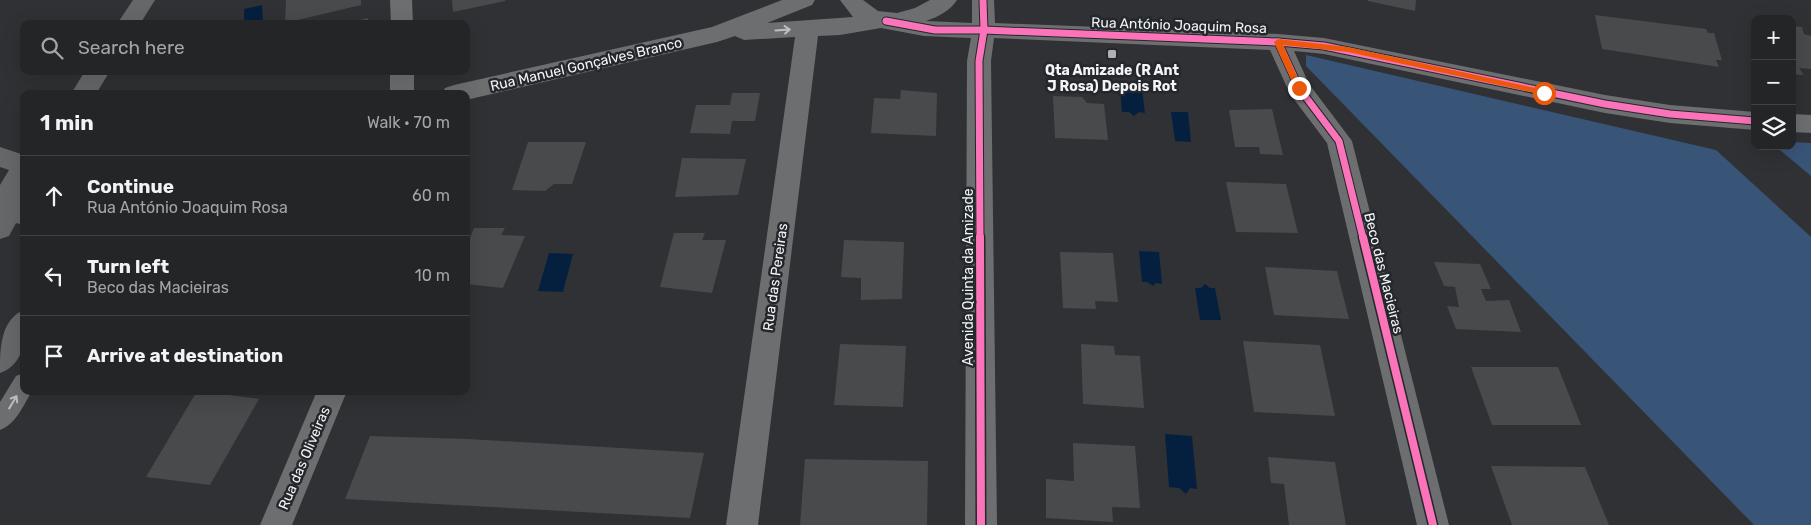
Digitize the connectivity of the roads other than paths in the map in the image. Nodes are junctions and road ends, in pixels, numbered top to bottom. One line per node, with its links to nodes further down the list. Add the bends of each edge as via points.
1 (144, 0): 7 (main road)
2 (401, 0): 8 (street)
3 (804, 0): 12 (street, Rua Manuel Gonçalves Branco)
4 (851, 0): 9 (street, Rua Manuel Gonçalves Branco, via 857,10)
5 (946, 0): 9 (street, Rua Manuel Gonçalves Branco, via 906,20)
6 (983, 0): 11 (street)
7 (131, 20)
8 (402, 20)
9 (883, 21): 10 (street, Rua Manuel Gonçalves Branco); 11 (street, Rua António Joaquim Rosa, via 926,30)
10 (808, 28): 12 (street, Rua Manuel Gonçalves Branco, one-way to 10); 32 (street, Rua das Pereiras)
11 (984, 30): 13 (street, Rua António Joaquim Rosa); 33 (street, Avenida Quinta da Amizade, via 979,61)
12 (717, 34): 18 (street, Rua Manuel Gonçalves Branco)
13 (1278, 42): 19 (street, Rua António Joaquim Rosa, via 1348,50 1605,104 1670,114); 34 (street, Beco das Macieiras, via 1299,88 1339,142)
14 (95, 75): 16 (main road)
15 (402, 75): 17 (street)
16 (86, 90)
17 (402, 90)
18 (470, 90)
19 (1751, 121)
20 (1796, 123): 21 (street)
21 (1811, 124)
22 (0, 157): 23 (main road)
23 (20, 164)
24 (20, 175): 25 (main road, via 8,199)
25 (12, 217)
26 (20, 328): 27 (main road)
27 (0, 360)
28 (20, 390): 30 (lane, one-way to 28)
29 (330, 395): 31 (street, Rua das Oliveiras)
30 (0, 418)
31 (276, 525)
32 (742, 525)
33 (981, 525)
34 (1433, 525)

